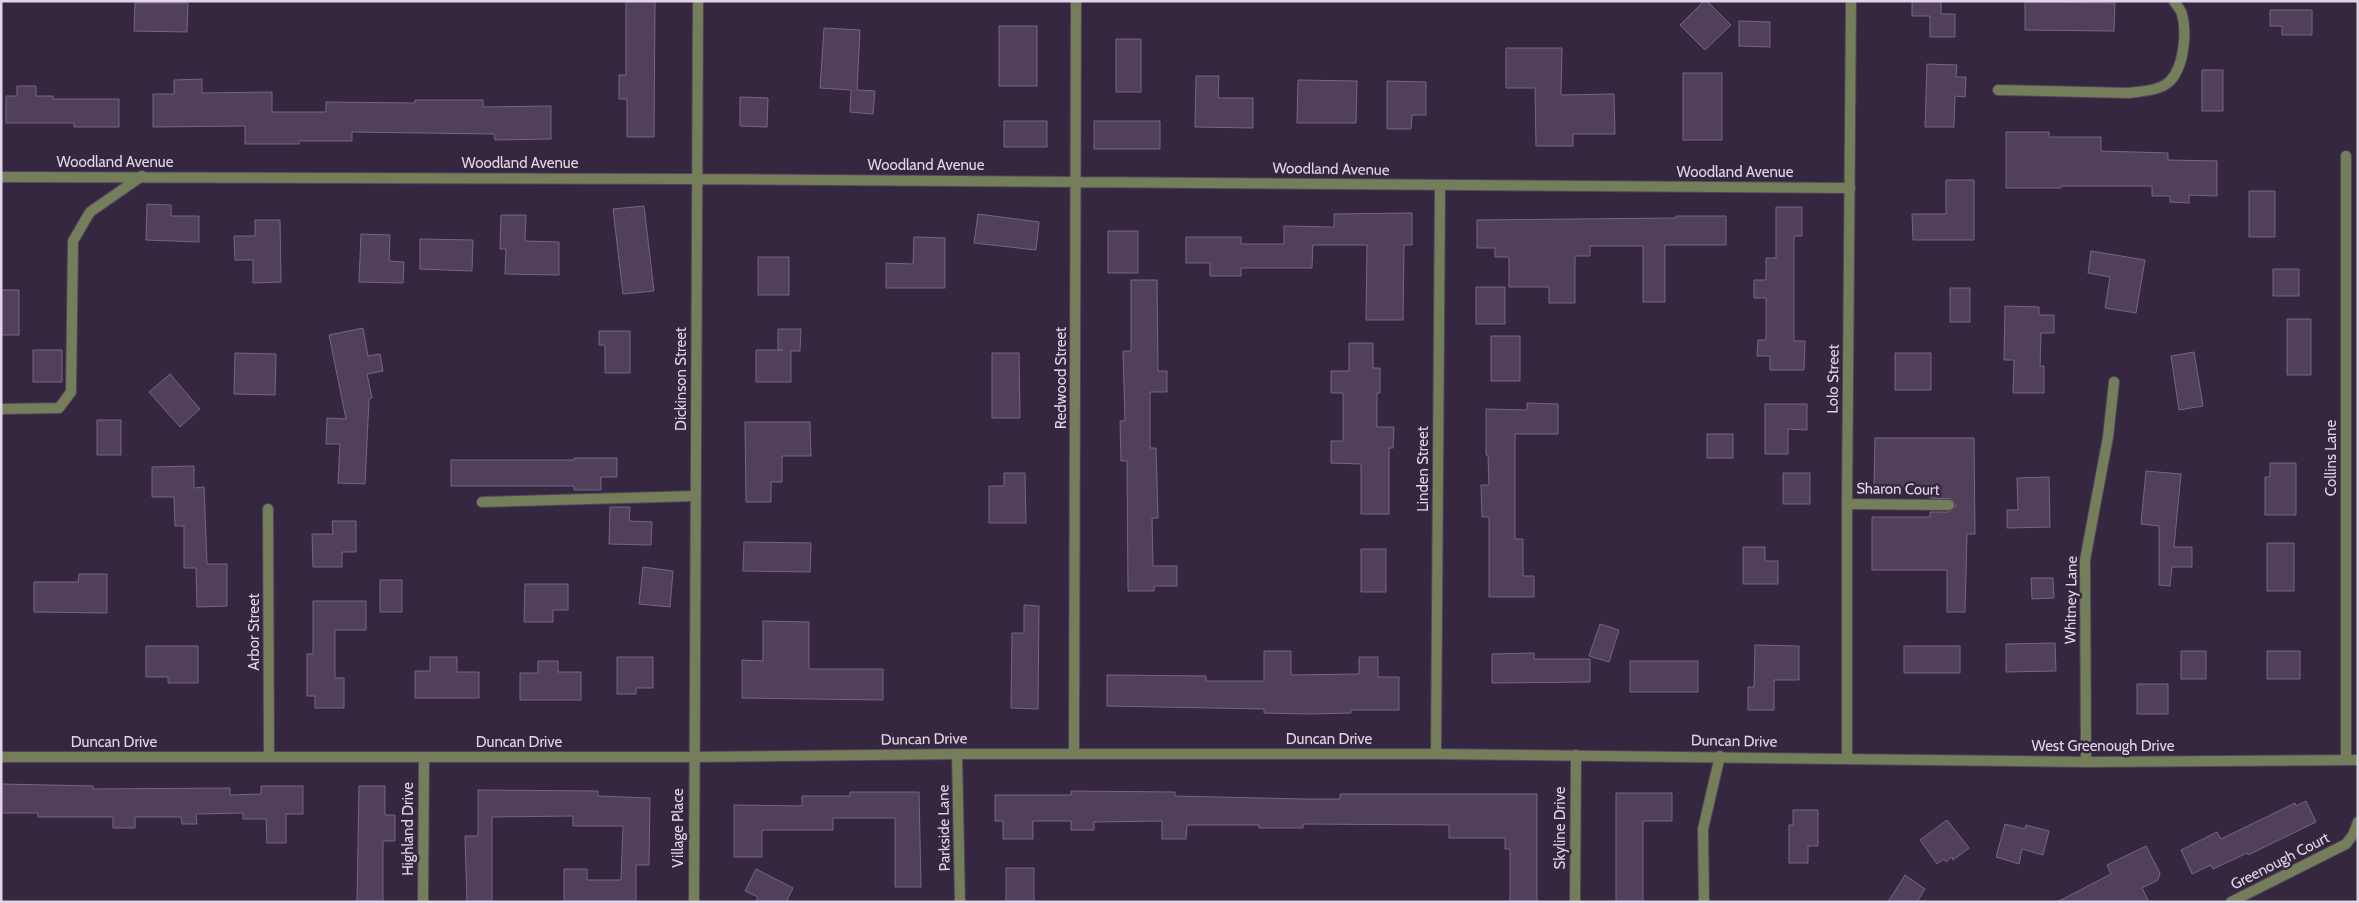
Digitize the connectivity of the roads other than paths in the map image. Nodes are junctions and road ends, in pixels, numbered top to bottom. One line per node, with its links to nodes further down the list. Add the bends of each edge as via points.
1 (698, 1): 9 (street, Dickinson Street)
2 (1076, 1): 10 (street, Redwood Street)
3 (1851, 1): 12 (street, Lolo Street)
4 (2174, 1): 5 (street, via 2182,13 2185,40 2181,61 2170,81 2151,90 2129,92)
5 (1998, 90)
6 (2346, 156): 30 (street, Collins Lane)
7 (142, 176): 8 (street, Woodland Avenue); 9 (street, Woodland Avenue); 14 (street, via 90,212 73,241 71,392 59,408)
8 (1, 177)
9 (696, 179): 10 (street, Woodland Avenue); 15 (street, Dickinson Street)
10 (1077, 181): 11 (street, Woodland Avenue); 21 (street, Redwood Street)
11 (1440, 185): 12 (street, Woodland Avenue); 22 (street, Linden Street)
12 (1850, 188): 17 (street, Lolo Street)
13 (2114, 382): 32 (street, Whitney Lane, via 2108,437 2085,560)
14 (1, 409)
15 (695, 496): 16 (street); 28 (street, Dickinson Street)
16 (482, 502)
17 (1847, 504): 18 (street, Sharon Court); 29 (street, Lolo Street)
18 (1949, 505)
19 (268, 508): 24 (street, Arbor Street)
20 (957, 754): 21 (street, Duncan Drive); 28 (street, Duncan Drive); 36 (street, Parkside Lane)
21 (1074, 754): 22 (street, Duncan Drive)
22 (1436, 754): 23 (street, Duncan Drive)
23 (1576, 755): 25 (street, Duncan Drive); 37 (street, Skyline Drive)
24 (269, 756): 26 (street, Duncan Drive); 27 (street, Duncan Drive)
25 (1720, 756): 29 (street, Duncan Drive); 38 (street, via 1703,829)
26 (1, 757)
27 (424, 757): 28 (street, Duncan Drive); 35 (street, Highland Drive)
28 (693, 757): 34 (street, Village Place)
29 (1847, 758): 32 (street, West Greenough Drive)
30 (2346, 760): 31 (street, West Greenough Drive); 32 (street, West Greenough Drive)
31 (2358, 760)
32 (2086, 762)
33 (2358, 822): 39 (street, Greenough Court, via 2346,844)
34 (694, 899)
35 (423, 902)
36 (960, 902)
37 (1575, 902)
38 (1704, 902)
39 (2232, 902)

